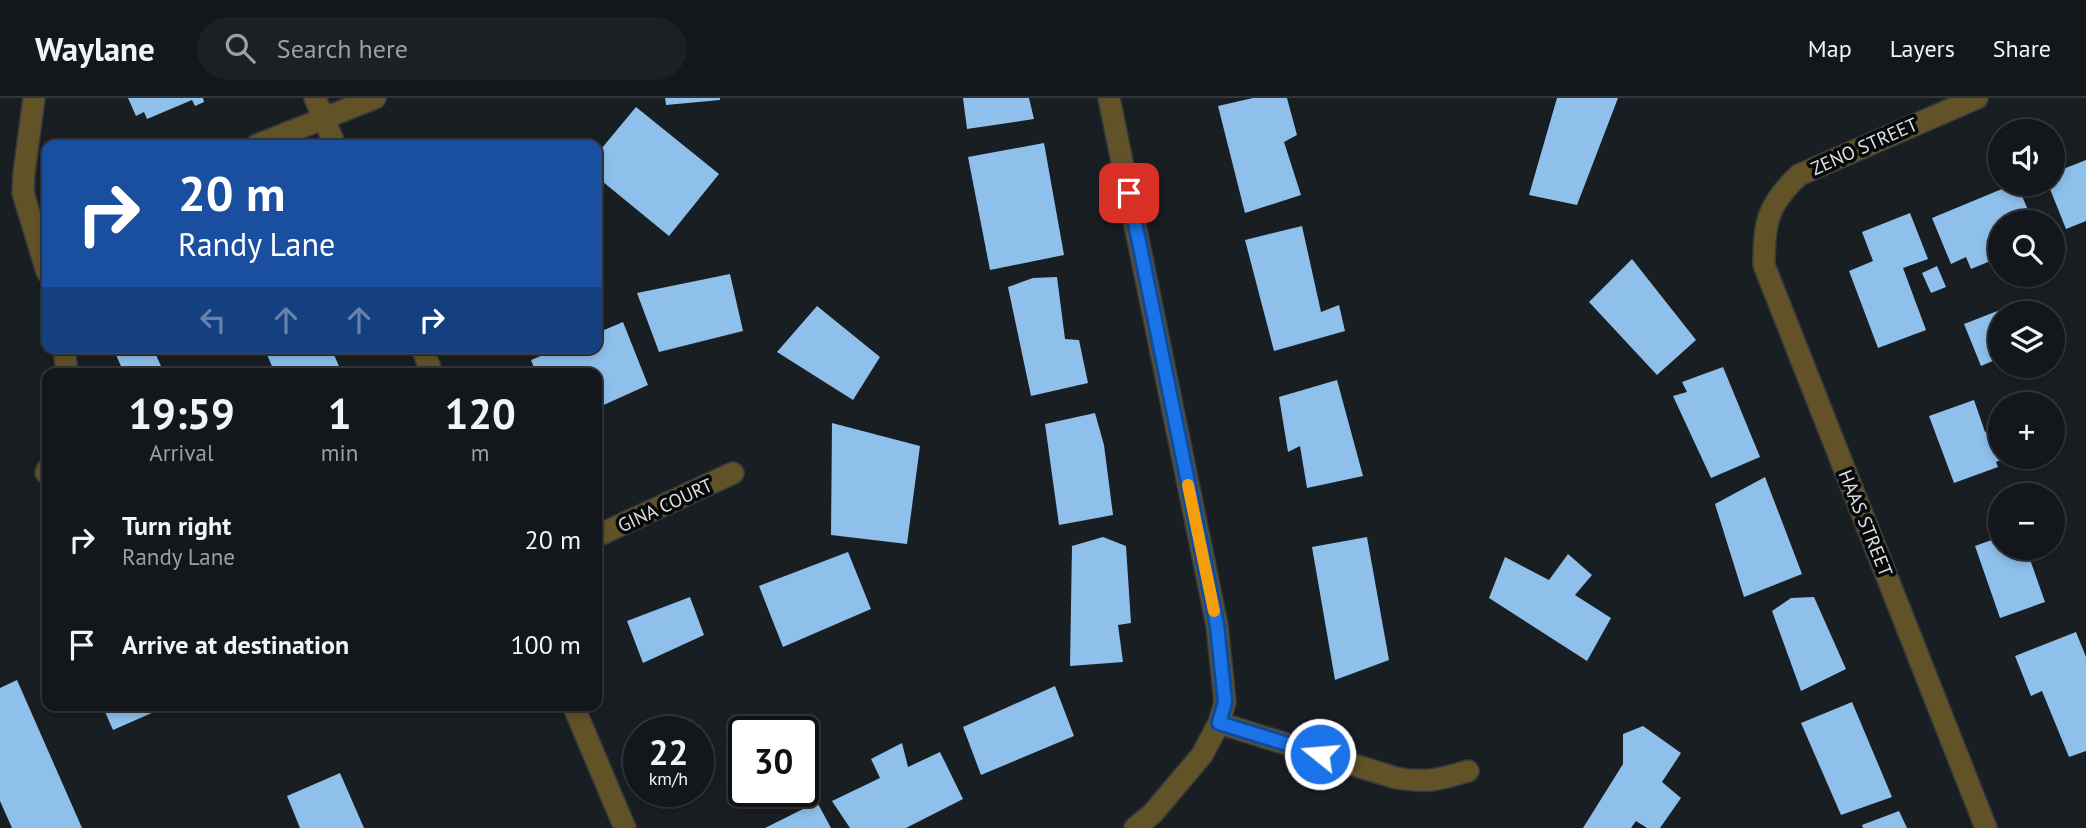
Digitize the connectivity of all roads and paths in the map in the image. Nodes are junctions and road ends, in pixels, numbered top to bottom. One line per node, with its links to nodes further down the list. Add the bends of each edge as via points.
1 (34, 98): 10 (street, via 23,193)
2 (315, 98): 6 (street)
3 (375, 98): 6 (street)
4 (1109, 98): 14 (street, via 1217,625 1225,702)
5 (1977, 98): 9 (street, ZENO STREET, via 1799,175 1781,192)
6 (324, 120): 7 (street); 8 (street)
7 (270, 140)
8 (333, 140)
9 (1768, 215): 18 (street, HAAS STREET, via 1764,265)
10 (42, 233)
11 (733, 473): 12 (street, GINA COURT)
12 (602, 534)
13 (576, 711): 16 (street)
14 (1219, 723): 15 (street, via 1396,778 1419,782); 17 (street, via 1202,755)
15 (1468, 771)
16 (625, 828)
17 (1135, 828)
18 (1986, 828)

